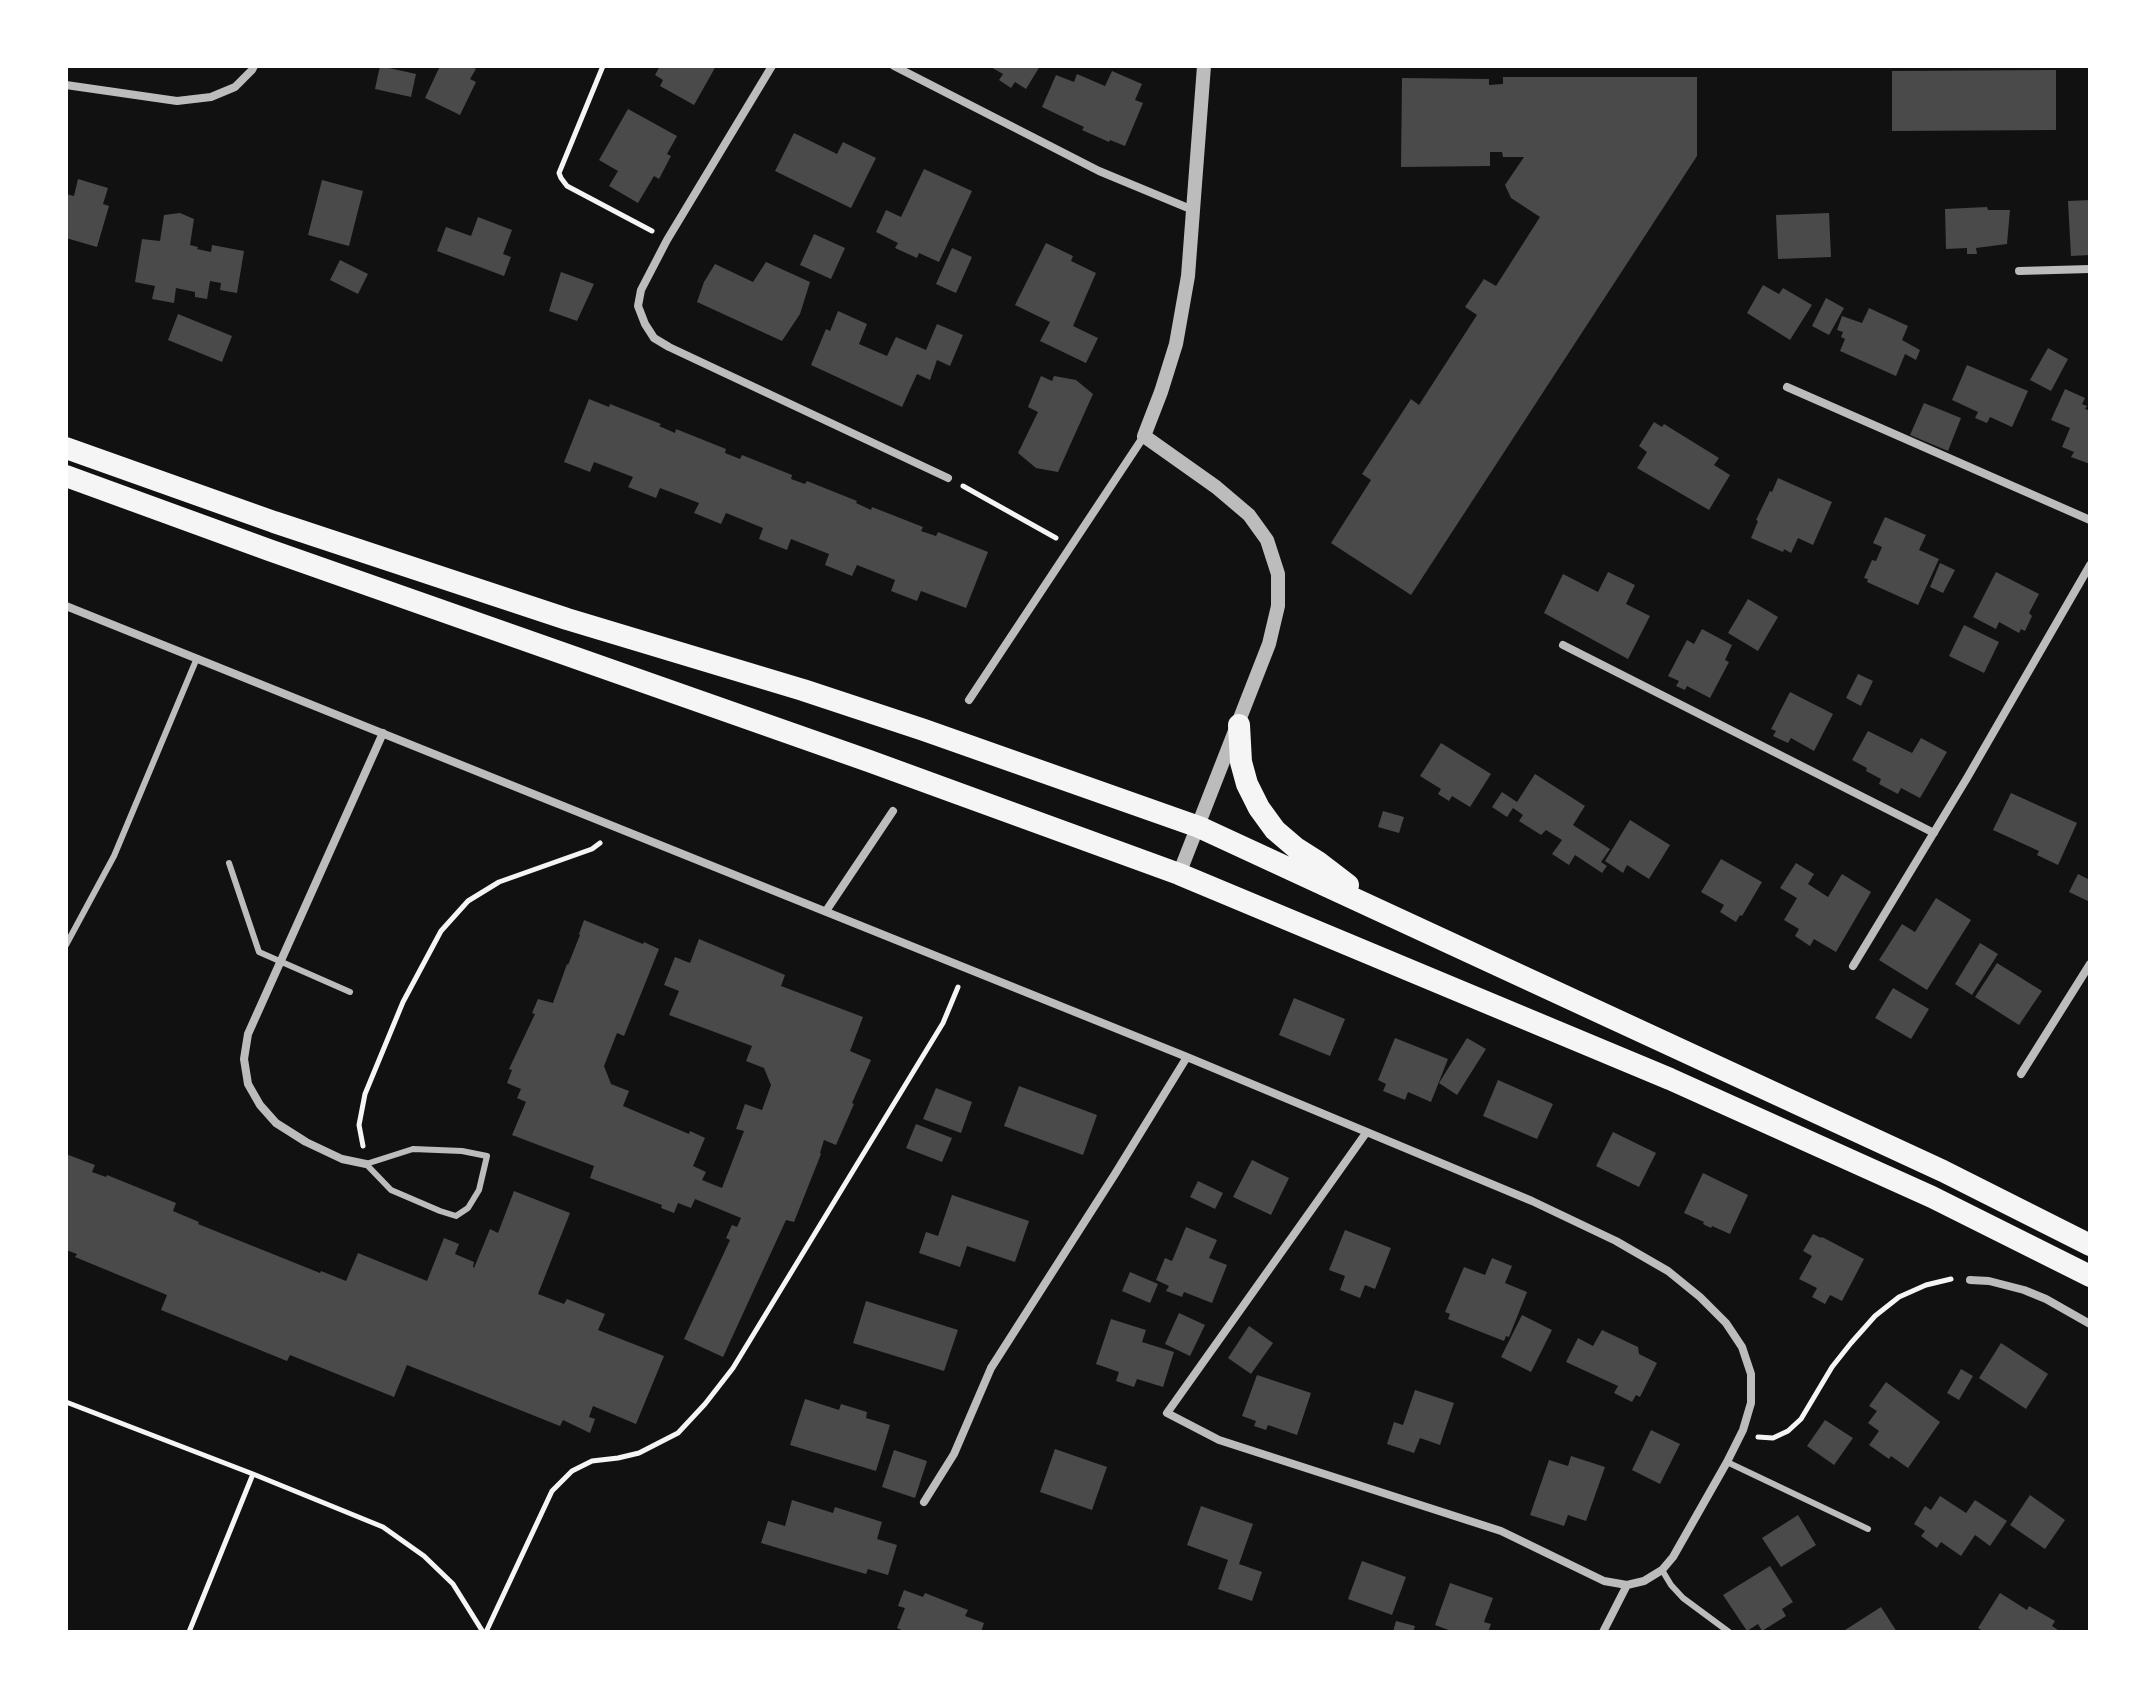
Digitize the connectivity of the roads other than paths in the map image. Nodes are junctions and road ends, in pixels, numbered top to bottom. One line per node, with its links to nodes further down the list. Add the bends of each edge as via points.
1 (254, 66): 5 (street, via 235,87 211,97 177,101)
2 (772, 66): 13 (street, via 641,290 638,306 645,324 669,347)
3 (894, 66): 6 (street, via 1099,171)
4 (1204, 66): 6 (street)
5 (66, 85)
6 (1193, 210): 10 (street, via 1176,344)
7 (2090, 269): 8 (street)
8 (2019, 271)
9 (1787, 387): 14 (street)
10 (1144, 436): 19 (street); 20 (street, via 1216,487 1249,515 1267,540 1278,574 1278,606)
11 (66, 448): 23 (highway, via 567,619 924,730)
12 (66, 476): 26 (highway)
13 (948, 478)
14 (2090, 520)
15 (2090, 565): 24 (street)
16 (66, 606): 18 (street)
17 (1563, 645): 24 (street)
18 (197, 658): 21 (street); 29 (lane, via 114,856)
19 (969, 700)
20 (1239, 725): 23 (street); 27 (highway, via 1247,784 1275,830)
21 (383, 733): 28 (street); 30 (street)
22 (893, 811): 28 (street)
23 (1199, 827): 26 (street); 27 (highway)
24 (1934, 833): 32 (street)
25 (229, 863): 30 (lane, via 259,952)
26 (1179, 874): 39 (highway, via 1670,1079 1932,1197)
27 (1377, 908): 38 (highway, via 1943,1171)
28 (826, 911): 34 (street)
29 (66, 945)
30 (281, 963): 33 (lane); 37 (street, via 248,1034 248,1084 276,1123 342,1159)
31 (2090, 964): 35 (street)
32 (1853, 966)
33 (350, 992)
34 (1187, 1057): 36 (street); 43 (street, via 991,1368 954,1454)
35 (2021, 1074)
36 (1366, 1133): 42 (street, via 1616,1241 1700,1297 1742,1347 1751,1374 1751,1403); 46 (street, via 1167,1413 1219,1440 1501,1531 1604,1581)
37 (366, 1164): 37 (lane, via 391,1190 456,1216 479,1190 487,1156 413,1149)
38 (2090, 1245)
39 (2090, 1276)
40 (1970, 1280): 41 (street, via 2024,1290)
41 (2090, 1324)
42 (1727, 1462): 44 (lane); 45 (street)
43 (924, 1502)
44 (1868, 1529)
45 (1662, 1570): 46 (street); 48 (lane, via 1683,1598)
46 (1627, 1585): 47 (street)
47 (1603, 1632)
48 (1729, 1632)

